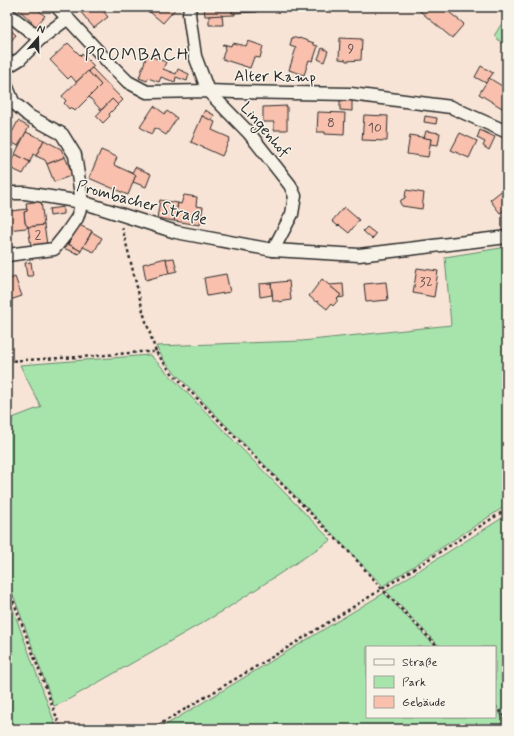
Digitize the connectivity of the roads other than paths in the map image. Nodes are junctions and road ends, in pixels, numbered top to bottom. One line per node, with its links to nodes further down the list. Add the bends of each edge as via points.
1 (57, 7): 4 (street, Alter Kamp)
2 (190, 7): 8 (street, Lingenhof, via 195,56)
3 (7, 13): 5 (street)
4 (68, 18): 5 (street); 8 (street, Alter Kamp, via 128,82 147,92)
5 (40, 39): 6 (street, via 20,59)
6 (7, 67)
7 (7, 87): 11 (street, via 13,102 29,116 62,134 75,155)
8 (208, 91): 9 (street, Alter Kamp, via 351,94 451,107); 13 (street, Lingenhof, via 249,133 290,185 295,196 292,214)
9 (507, 132)
10 (7, 193): 11 (street, Prombacher Straße, via 25,193)
11 (82, 202): 13 (street, Prombacher Straße, via 176,232); 14 (street, via 77,218 54,249)
12 (507, 236): 13 (street, Prombacher Straße, via 359,255)
13 (273, 250)
14 (7, 255)

